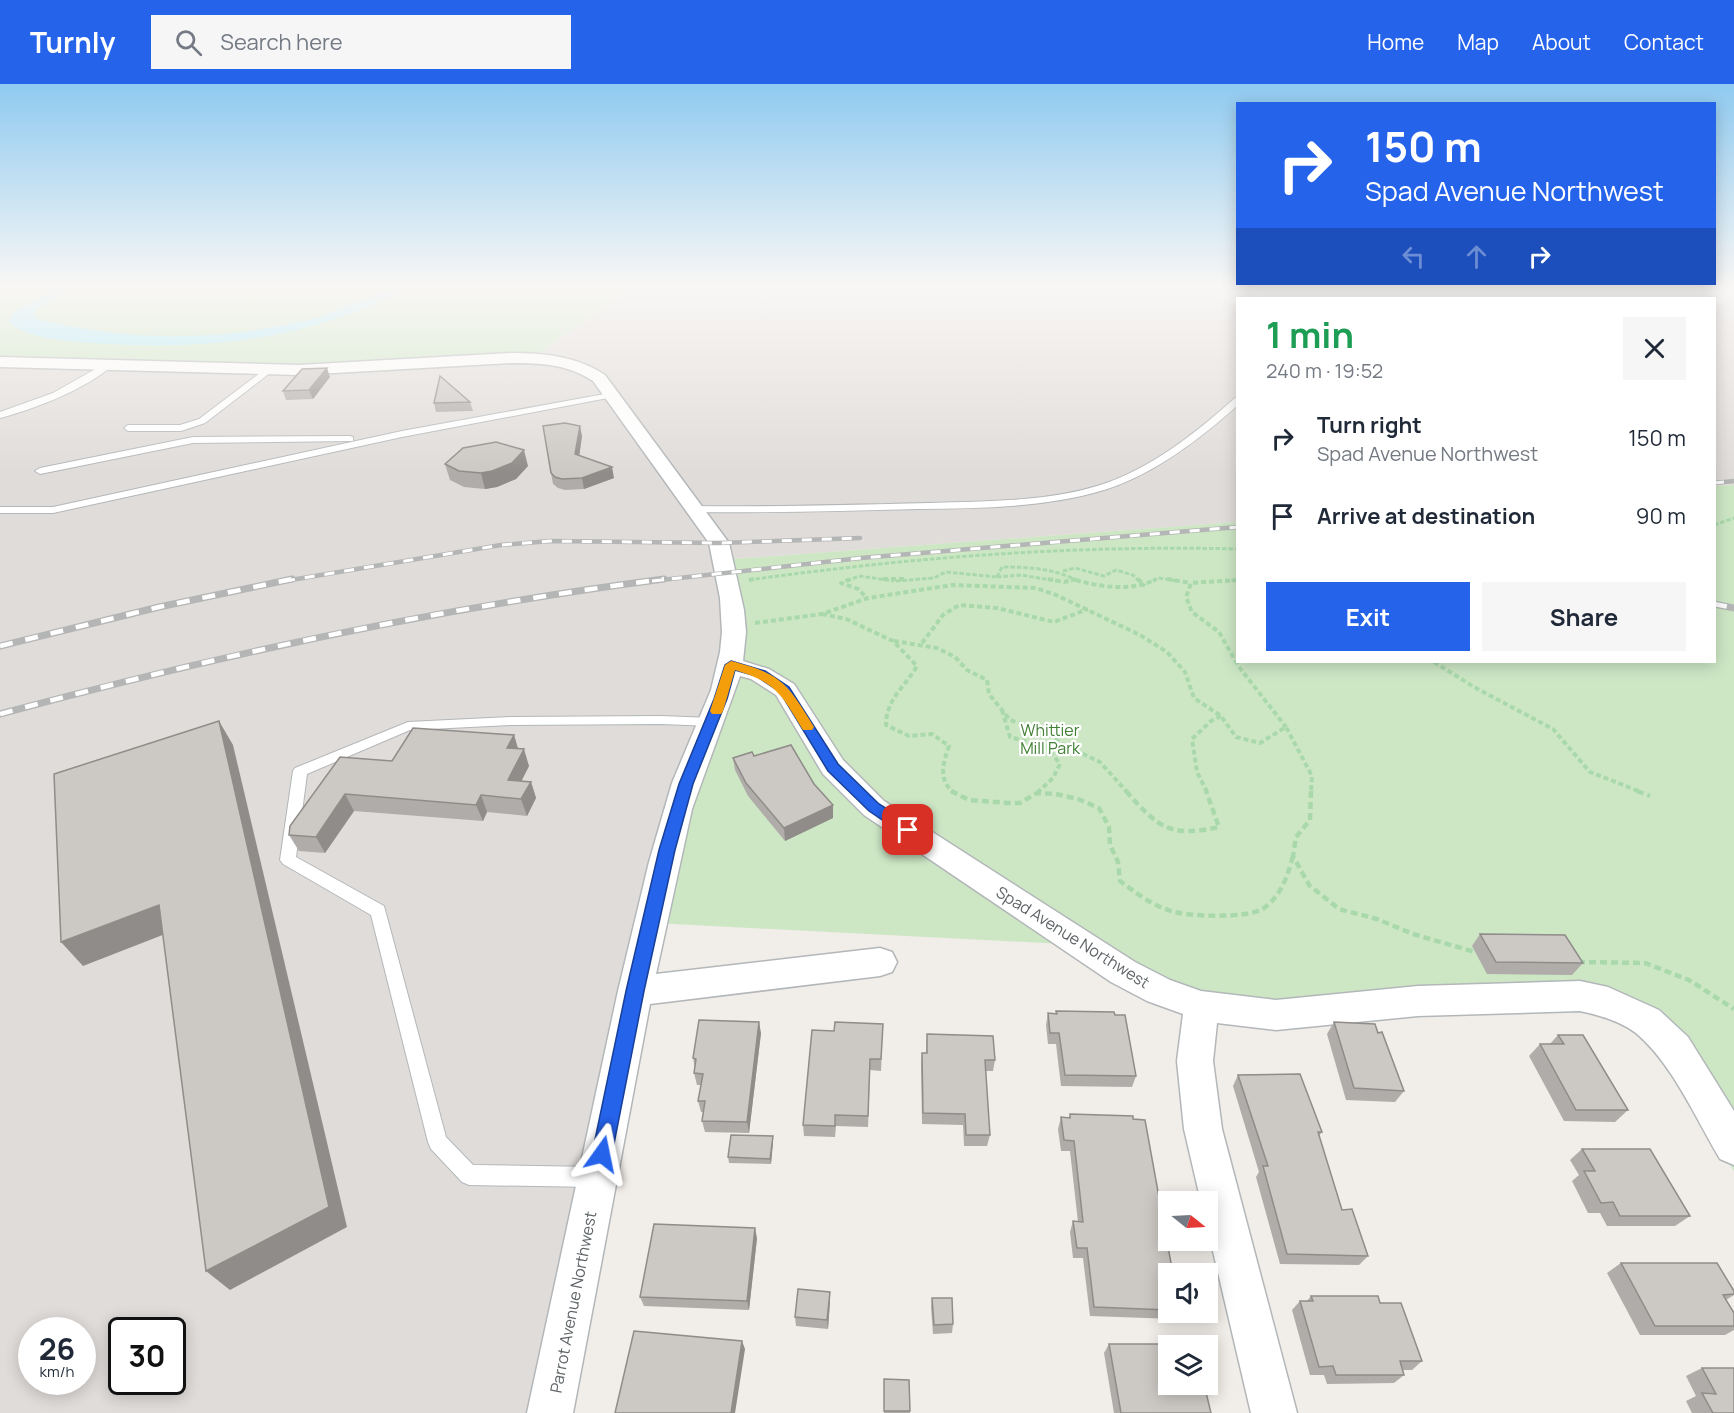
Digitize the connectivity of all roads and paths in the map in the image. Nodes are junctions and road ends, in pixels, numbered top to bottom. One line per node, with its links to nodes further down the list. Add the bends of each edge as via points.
1 (0, 362): 2 (street, Parrot Avenue Northwest)
2 (109, 365): 3 (street, Parrot Avenue Northwest); 6 (lane, via 65,391)
3 (271, 369): 4 (street, Parrot Avenue Northwest, via 356,369 538,358 585,369 599,378); 7 (lane, via 202,421 181,428)
4 (610, 395): 8 (lane); 10 (street, Parrot Avenue Northwest)
5 (1236, 402): 10 (lane, via 1216,421 1135,473 1103,487 1066,496 998,503)
6 (0, 415)
7 (128, 429)
8 (376, 439): 9 (lane, via 193,440); 11 (lane, via 53,510)
9 (40, 471)
10 (692, 509): 19 (street, Parrot Avenue Northwest, via 718,543)
11 (0, 510)
12 (1734, 518): 13 (path)
13 (1716, 524)
14 (1236, 549): 19 (path, via 1005,550)
15 (1063, 572): 16 (path, via 1040,567 1002,567); 17 (path); 21 (path, via 1075,568 1104,576 1116,570 1133,575)
16 (997, 577): 17 (path); 22 (path, via 946,572 934,578 895,581 859,576 841,583 858,589)
17 (1076, 580): 21 (path, via 1093,586)
18 (1236, 580): 20 (path)
19 (728, 584): 25 (street, Parrot Avenue Northwest)
20 (1191, 584): 21 (path, via 1158,578); 28 (path, via 1186,597 1192,612 1219,632)
21 (1145, 586)
22 (868, 598): 23 (path, via 952,585 996,585 1036,588); 24 (path)
23 (1088, 609): 27 (path, via 1052,622 980,605 959,605 936,622 932,635); 33 (path, via 1167,652 1185,672 1194,698)
24 (822, 614): 25 (path); 26 (path, via 846,619)
25 (734, 627): 31 (street, Parrot Avenue Northwest)
26 (893, 641): 27 (path); 36 (path, via 917,666 889,701 886,725 909,736 932,735 949,746 941,775 950,790 973,802 1019,803)
27 (921, 644): 32 (path, via 955,657 967,670 987,680 989,694)
28 (1236, 662)
29 (1237, 663): 35 (path)
30 (1436, 663): 37 (path, via 1553,729 1590,772)
31 (731, 665): 34 (street, Parrot Avenue Northwest); 43 (street, Spad Avenue Northwest, via 760,674 785,690 833,767 874,808 1123,972 1159,991)
32 (1001, 707): 33 (path, via 1010,720 1049,734 1100,762 1153,821 1172,830 1219,827 1214,805 1197,772 1192,739); 36 (path, via 1010,737 1047,747 1060,764 1053,778)
33 (1221, 716): 35 (path, via 1236,737 1260,742)
34 (711, 722): 42 (street, Parrot Avenue Northwest, via 686,784 667,850); 46 (lane, via 510,721 408,726 300,771 288,860 378,911 438,1142 469,1175)
35 (1286, 727): 38 (path, via 1312,776 1310,820 1296,837)
36 (1037, 793): 38 (path, via 1059,794 1099,808 1109,827 1120,881 1137,894 1177,913 1254,914 1270,904 1289,874)
37 (1650, 796)
38 (1293, 856): 39 (path, via 1309,885 1339,909)
39 (1475, 952)
40 (880, 962): 42 (street)
41 (1576, 962): 44 (path, via 1646,963 1689,980)
42 (635, 991): 46 (street, Parrot Avenue Northwest)
43 (1201, 1006): 45 (street, Spad Avenue Northwest, via 1276,1015 1418,1001 1580,996 1608,1002 1647,1021 1675,1049); 48 (street, via 1195,1061 1203,1129)
44 (1734, 1009)
45 (1734, 1146)
46 (598, 1178): 47 (street, Parrot Avenue Northwest)
47 (550, 1413)
48 (1274, 1413)

